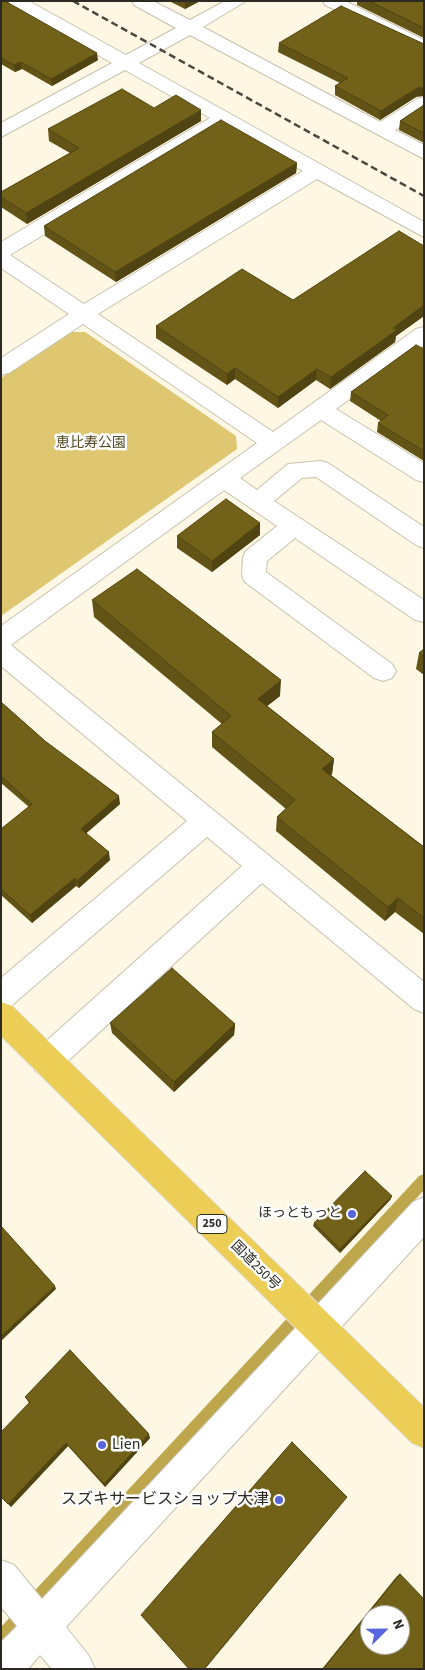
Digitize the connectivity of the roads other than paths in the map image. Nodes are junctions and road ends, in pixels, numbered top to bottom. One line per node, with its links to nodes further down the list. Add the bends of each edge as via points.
1 (16, 1): 7 (street)
2 (140, 1): 5 (street)
3 (238, 1): 5 (street)
4 (331, 1): 6 (street)
5 (190, 28): 7 (street); 10 (street)
6 (424, 47)
7 (127, 63): 9 (street); 11 (street)
8 (424, 104): 10 (street)
9 (224, 118): 13 (street); 15 (street)
10 (381, 130): 12 (street)
11 (1, 131)
12 (424, 153)
13 (317, 170): 14 (street); 17 (street)
14 (424, 231)
15 (1, 251)
16 (1, 258): 17 (street)
17 (82, 315): 19 (street); 21 (street)
18 (424, 334): 20 (street)
19 (1, 368)
20 (320, 409): 21 (street); 22 (street)
21 (273, 443): 23 (street)
22 (424, 474)
23 (224, 479): 24 (street); 28 (street)
24 (258, 502): 25 (street); 26 (street, via 296,470 320,469)
25 (294, 526): 27 (street); 30 (street, via 255,557 254,576)
26 (424, 539)
27 (424, 613)
28 (1, 639)
29 (1, 651): 31 (street)
30 (383, 671)
31 (206, 820): 32 (street); 33 (street)
32 (261, 866): 34 (street); 36 (street)
33 (1, 997)
34 (424, 1000)
35 (1, 1016): 36 (highway, 国道250号 / 250)
36 (46, 1061): 38 (highway, 国道250号 / 250)
37 (424, 1213): 38 (street)
38 (318, 1328): 39 (highway, 国道250号 / 250); 41 (street)
39 (424, 1432)
40 (1, 1578): 41 (street)
41 (41, 1626): 42 (street); 43 (street)
42 (2, 1669)
43 (76, 1669)

